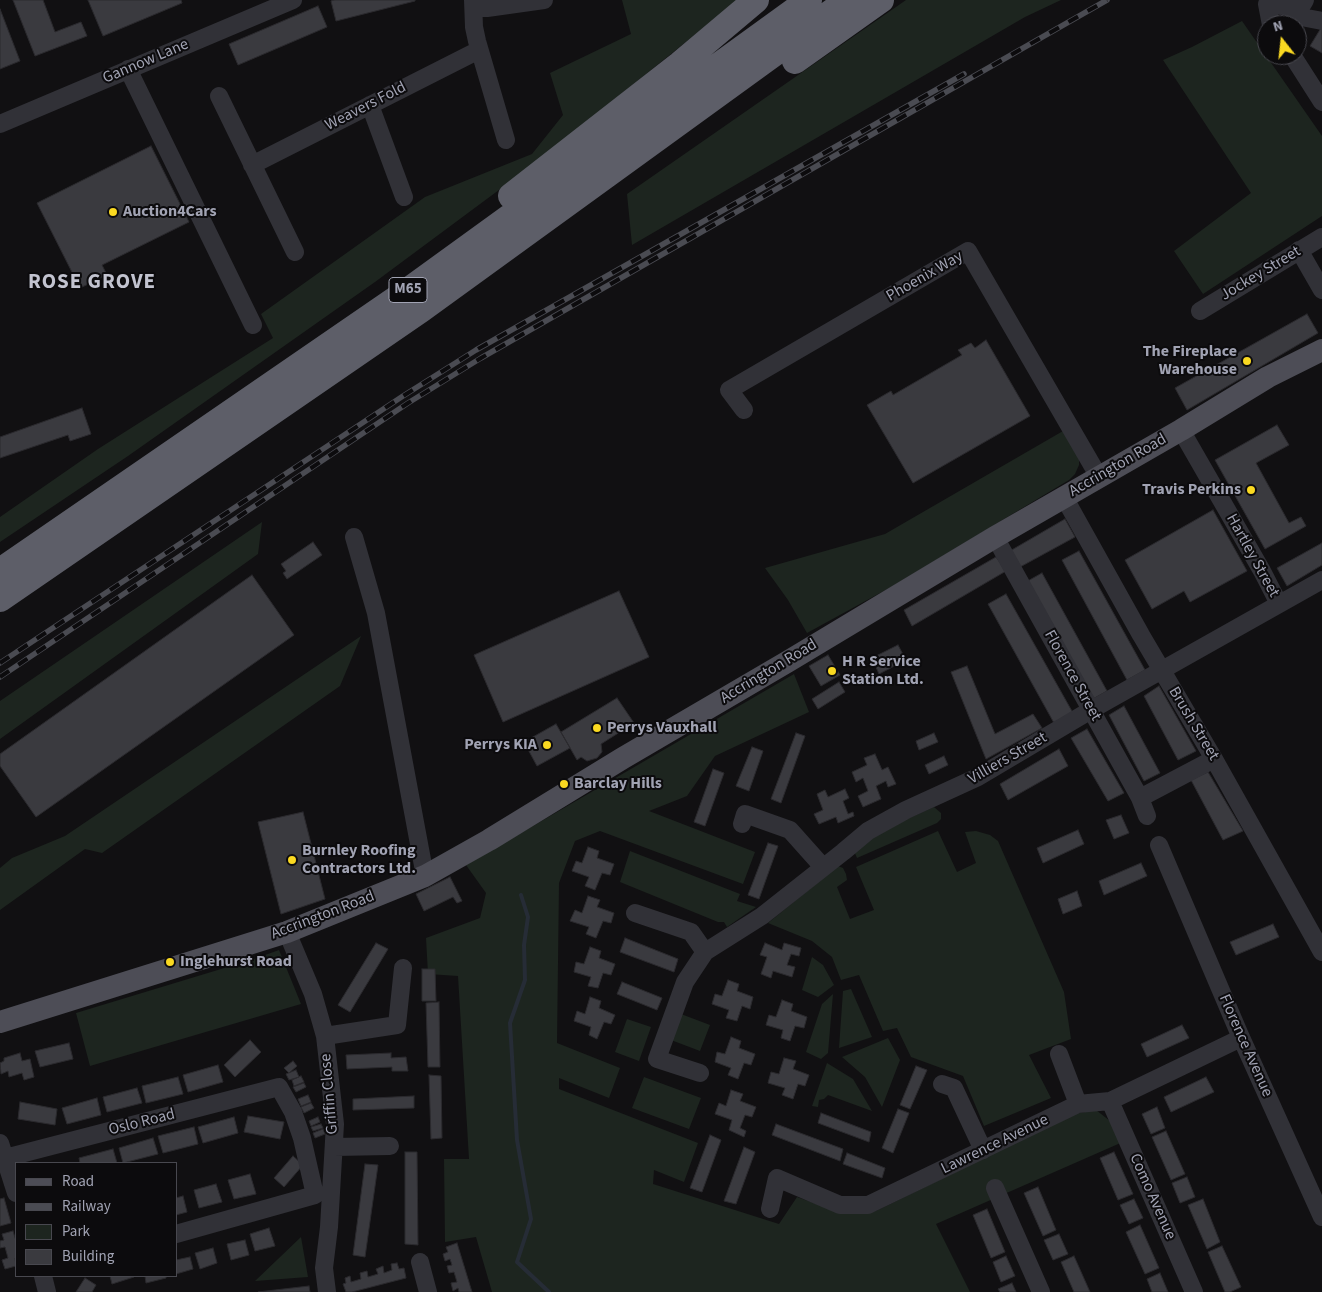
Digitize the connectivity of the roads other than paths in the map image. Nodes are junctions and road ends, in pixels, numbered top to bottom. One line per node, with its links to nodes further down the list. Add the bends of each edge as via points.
1 (293, 0): 13 (street, Gannow Lane)
2 (544, 0): 7 (street, via 487,8)
3 (756, 0): 35 (highway, via 680,64 427,259)
4 (809, 0): 36 (highway, M65, via 406,292)
5 (848, 0): 30 (highway, M65, via 422,309)
6 (881, 0): 30 (highway, via 412,331 317,394)
7 (473, 4): 11 (street)
8 (1298, 12): 9 (street, via 1267,4); 10 (street)
9 (1269, 15)
10 (1322, 21)
11 (479, 50): 16 (street, Weavers Fold); 18 (street)
12 (1298, 65): 15 (street)
13 (128, 69): 17 (street, Gannow Lane); 26 (street)
14 (219, 96): 19 (street)
15 (1322, 102)
16 (370, 105): 19 (street, Weavers Fold); 20 (street)
17 (0, 124)
18 (506, 140)
19 (252, 165): 23 (street)
20 (404, 198)
21 (1322, 238): 22 (street, Jockey Street)
22 (1299, 250): 24 (street); 25 (street, Jockey Street)
23 (295, 252)
24 (1322, 290)
25 (1200, 311)
26 (253, 325)
27 (1322, 350): 29 (main road, Accrington Road, via 1268,377)
28 (744, 410): 31 (street, Phoenix Way, via 730,390 968,252)
29 (1181, 430): 31 (main road, Accrington Road); 39 (street, Hartley Street)
30 (204, 459): 38 (highway, M65)
31 (1099, 477): 32 (main road, Accrington Road)
32 (1064, 497): 34 (main road, Accrington Road); 40 (street, Brush Street)
33 (354, 537): 48 (street, via 376,613)
34 (995, 537): 41 (street, Florence Street); 48 (main road, Accrington Road)
35 (0, 557)
36 (0, 571)
37 (1322, 580): 39 (street, Villiers Street)
38 (0, 599)
39 (1279, 604): 40 (street, Villiers Street)
40 (1161, 670): 41 (street, Villiers Street); 42 (street, Brush Street)
41 (1091, 710): 43 (street, Florence Street); 47 (street, Villiers Street, via 978,777 868,831)
42 (1214, 759): 43 (street); 52 (street, Brush Street)
43 (1140, 798): 44 (street, Florence Street)
44 (1147, 816)
45 (742, 824): 47 (street, via 745,814 790,830)
46 (1159, 845): 56 (street, Florence Avenue)
47 (823, 867): 51 (street, Villiers Street, via 762,916)
48 (425, 876): 50 (main road, Accrington Road)
49 (635, 913): 51 (street, via 691,932)
50 (287, 932): 54 (main road, Accrington Road); 55 (street, Griffin Close, via 313,994)
51 (705, 952): 58 (street, Villiers Street, via 685,982 657,1059)
52 (1322, 952)
53 (403, 968): 55 (street, via 397,1025)
54 (0, 1022)
55 (325, 1036): 63 (street, Griffin Close, via 335,1124)
56 (1241, 1038): 60 (street, Lawrence Avenue); 69 (street, Florence Avenue)
57 (1058, 1054): 61 (street)
58 (700, 1073)
59 (942, 1084): 65 (street, via 954,1088)
60 (1110, 1101): 61 (street, Lawrence Avenue); 77 (street, Como Avenue)
61 (1078, 1104): 65 (street, Lawrence Avenue)
62 (390, 1146): 63 (street)
63 (334, 1147): 74 (street, Griffin Close, via 324,1268)
64 (2, 1150): 67 (street); 70 (street, Oslo Road, via 279,1088 293,1112 302,1138 315,1195)
65 (983, 1150): 68 (street, Lawrence Avenue, via 868,1206 840,1205 777,1178)
66 (995, 1188): 76 (street)
67 (15, 1190)
68 (770, 1210)
69 (1322, 1217)
70 (178, 1233)
71 (420, 1262): 75 (street)
72 (42, 1277): 73 (street)
73 (47, 1292)
74 (327, 1292)
75 (428, 1292)
76 (1041, 1292)
77 (1194, 1292)

